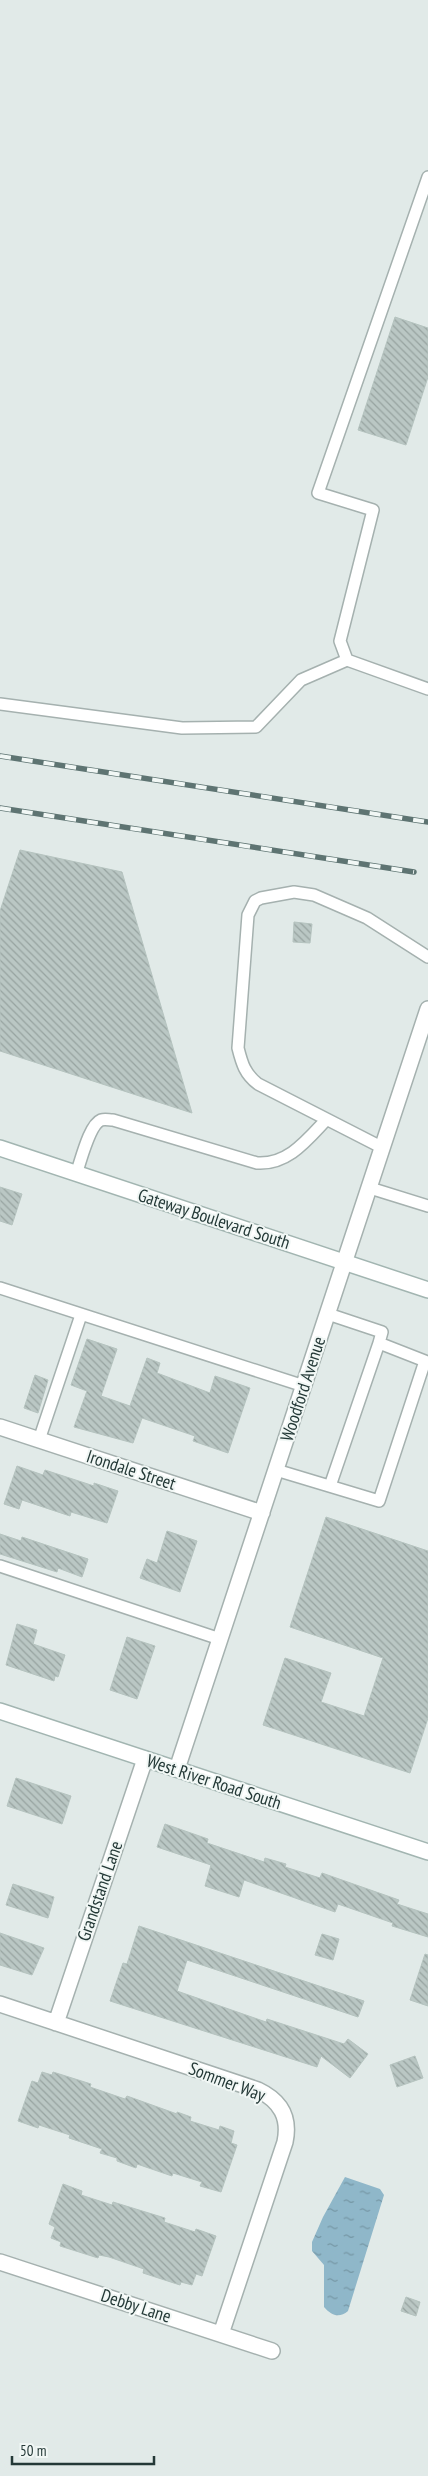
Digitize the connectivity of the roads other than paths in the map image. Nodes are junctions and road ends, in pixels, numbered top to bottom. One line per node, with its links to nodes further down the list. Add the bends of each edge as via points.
1 (428, 177): 2 (lane, via 318,493 373,510 340,641)
2 (346, 660): 3 (lane); 4 (lane, via 300,680 256,727 182,728)
3 (428, 689)
4 (0, 704)
5 (428, 957): 7 (lane, via 367,918 314,895 294,892 255,901 248,915 238,1048 242,1065 258,1084)
6 (428, 1009): 9 (street, Woodford Avenue)
7 (326, 1120): 9 (lane); 10 (lane, via 296,1152 270,1164 103,1119 90,1135)
8 (0, 1148): 10 (street, Gateway Boulevard South)
9 (383, 1148): 11 (street, Woodford Avenue)
10 (76, 1174): 13 (street, Gateway Boulevard South)
11 (370, 1188): 12 (lane); 13 (street, Woodford Avenue)
12 (428, 1206)
13 (345, 1262): 15 (street, Gateway Boulevard South); 16 (street, Woodford Avenue)
14 (0, 1288): 17 (lane)
15 (428, 1290)
16 (328, 1314): 18 (lane, via 382,1332); 19 (street, Woodford Avenue)
17 (81, 1315): 19 (lane); 21 (lane)
18 (379, 1343): 23 (lane); 23 (lane, via 425,1361 380,1501)
19 (304, 1386): 22 (street, Woodford Avenue)
20 (0, 1427): 21 (street, Irondale Street)
21 (39, 1440): 24 (street, Irondale Street)
22 (276, 1470): 23 (lane); 24 (street, Woodford Avenue)
23 (330, 1486)
24 (262, 1513): 26 (street, Woodford Avenue)
25 (0, 1566): 26 (lane)
26 (220, 1638): 29 (street, Woodford Avenue)
27 (0, 1711): 28 (street, West River Road South)
28 (144, 1759): 29 (street, West River Road South); 32 (street, Grandstand Lane)
29 (177, 1769): 30 (street, West River Road South)
30 (428, 1852)
31 (0, 2004): 32 (street, Sommer Way)
32 (56, 2023): 34 (street, Sommer Way, via 258,2090 270,2097 285,2117 288,2128 285,2142)
33 (0, 2262): 34 (street, Debby Lane)
34 (221, 2334): 35 (street, Debby Lane)
35 (272, 2351)

